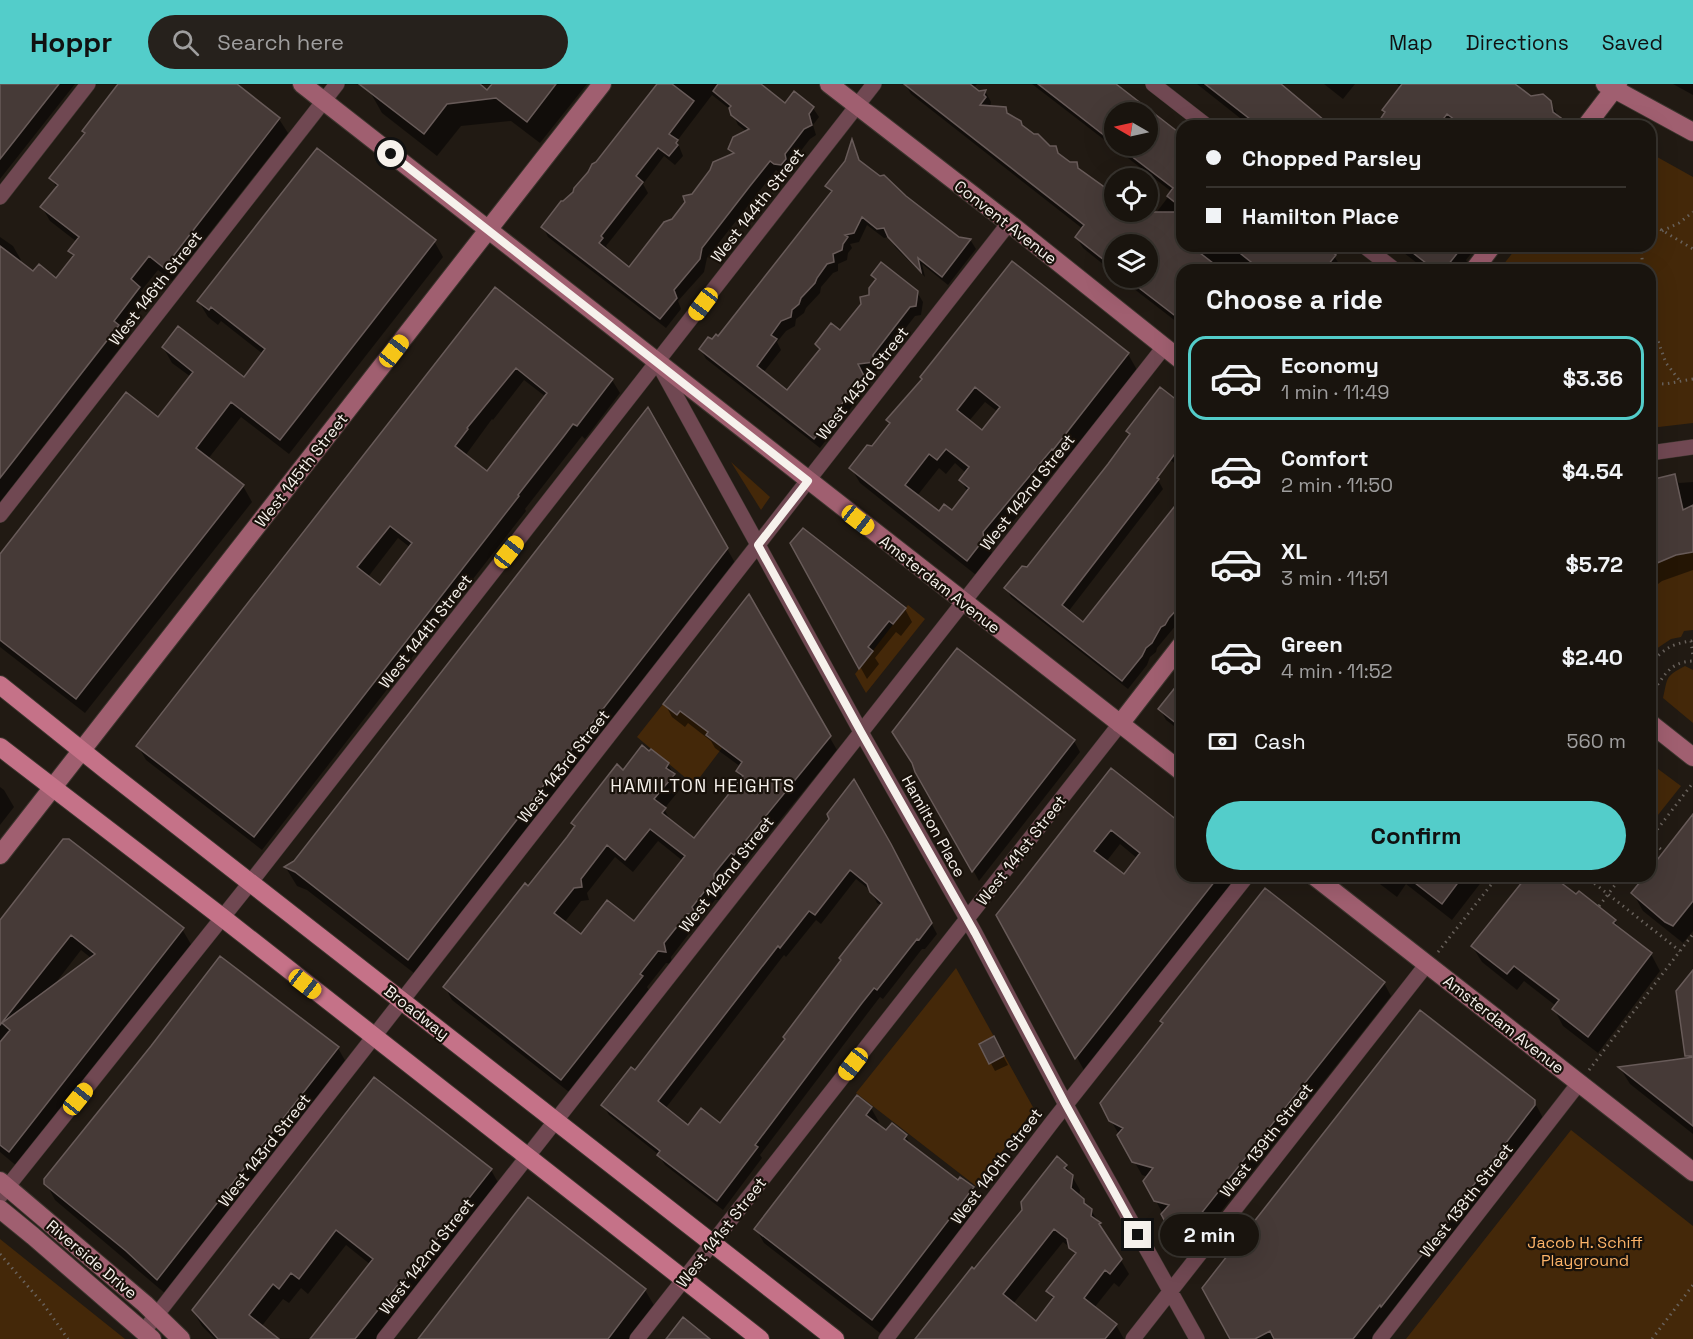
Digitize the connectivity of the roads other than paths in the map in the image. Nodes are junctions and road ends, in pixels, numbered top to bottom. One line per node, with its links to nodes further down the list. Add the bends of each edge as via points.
1 (88, 84): 14 (street)
2 (302, 84): 9 (main road, Amsterdam Avenue)
3 (338, 84): 9 (street, West 146th Street)
4 (602, 84): 16 (main road, West 145th Street)
5 (829, 84): 10 (main road, Convent Avenue)
6 (873, 84): 10 (street, West 144th Street)
7 (1153, 84): 11 (street)
8 (1612, 86): 12 (main road); 13 (main road)
9 (324, 101): 16 (main road, Amsterdam Avenue); 25 (street, West 146th Street)
10 (856, 105): 15 (main road, Convent Avenue); 21 (street, West 144th Street)
11 (1200, 120)
12 (1590, 120)
13 (1693, 132)
14 (0, 197)
15 (1010, 223): 19 (main road, Convent Avenue); 24 (street, West 143rd Street)
16 (488, 231): 21 (main road, Amsterdam Avenue); 34 (main road, West 145th Street)
17 (1372, 252): 18 (street)
18 (1387, 264)
19 (1164, 347): 20 (main road, Convent Avenue); 27 (street, West 142nd Street)
20 (1176, 356)
21 (658, 363): 24 (main road, Amsterdam Avenue); 26 (street, Hamilton Place); 41 (street, West 144th Street)
22 (1693, 447): 23 (street)
23 (1656, 452)
24 (808, 481): 26 (street, West 143rd Street); 27 (main road, Amsterdam Avenue)
25 (0, 515)
26 (758, 545): 32 (street, Hamilton Place); 45 (street, West 143rd Street)
27 (963, 601): 30 (main road, Amsterdam Avenue); 32 (street, West 142nd Street)
28 (1176, 652): 30 (main road, West 141st Street)
29 (0, 685): 34 (main road, Broadway)
30 (1120, 724): 36 (main road, Amsterdam Avenue); 43 (street, West 141st Street)
31 (1656, 728): 35 (main road)
32 (861, 732): 43 (street, Hamilton Place); 49 (street, West 142nd Street)
33 (0, 747): 37 (main road)
34 (82, 750): 37 (main road, West 145th Street); 41 (main road, Broadway)
35 (1693, 758)
36 (1176, 767)
37 (52, 788): 38 (main road, West 145th Street); 42 (main road)
38 (0, 855)
39 (1242, 882): 48 (street, West 140th Street)
40 (1322, 882): 44 (main road, Amsterdam Avenue)
41 (250, 883): 42 (street, West 144th Street); 45 (main road, Broadway)
42 (223, 918): 46 (main road); 52 (street, West 144th Street)
43 (967, 919): 48 (street, Hamilton Place); 54 (street, West 141st Street)
44 (1427, 964): 47 (main road, Amsterdam Avenue); 56 (street, West 139th Street)
45 (403, 1001): 46 (street, West 143rd Street); 49 (main road, Broadway)
46 (374, 1038): 50 (main road); 57 (street, West 143rd Street)
47 (1579, 1083): 51 (main road, Amsterdam Avenue); 67 (street, West 138th Street)
48 (1066, 1105): 56 (street, Hamilton Place); 64 (street, West 140th Street)
49 (556, 1120): 50 (street, West 142nd Street); 54 (main road, Broadway)
50 (527, 1158): 55 (main road); 60 (street, West 142nd Street)
51 (1693, 1172)
52 (2, 1188): 57 (main road, Riverside Drive)
53 (0, 1209): 58 (main road, Riverside Drive)
54 (712, 1243): 55 (street, West 141st Street); 63 (main road, Broadway)
55 (683, 1279): 61 (street, West 141st Street); 62 (main road)
56 (1170, 1291): 65 (street, West 139th Street); 66 (street, Hamilton Place)
57 (157, 1315): 58 (street, West 143rd Street); 59 (main road, Riverside Drive)
58 (148, 1335)
59 (181, 1339)
60 (384, 1339)
61 (637, 1339)
62 (760, 1339)
63 (835, 1339)
64 (886, 1339)
65 (1133, 1339)
66 (1197, 1339)
67 (1380, 1339)

